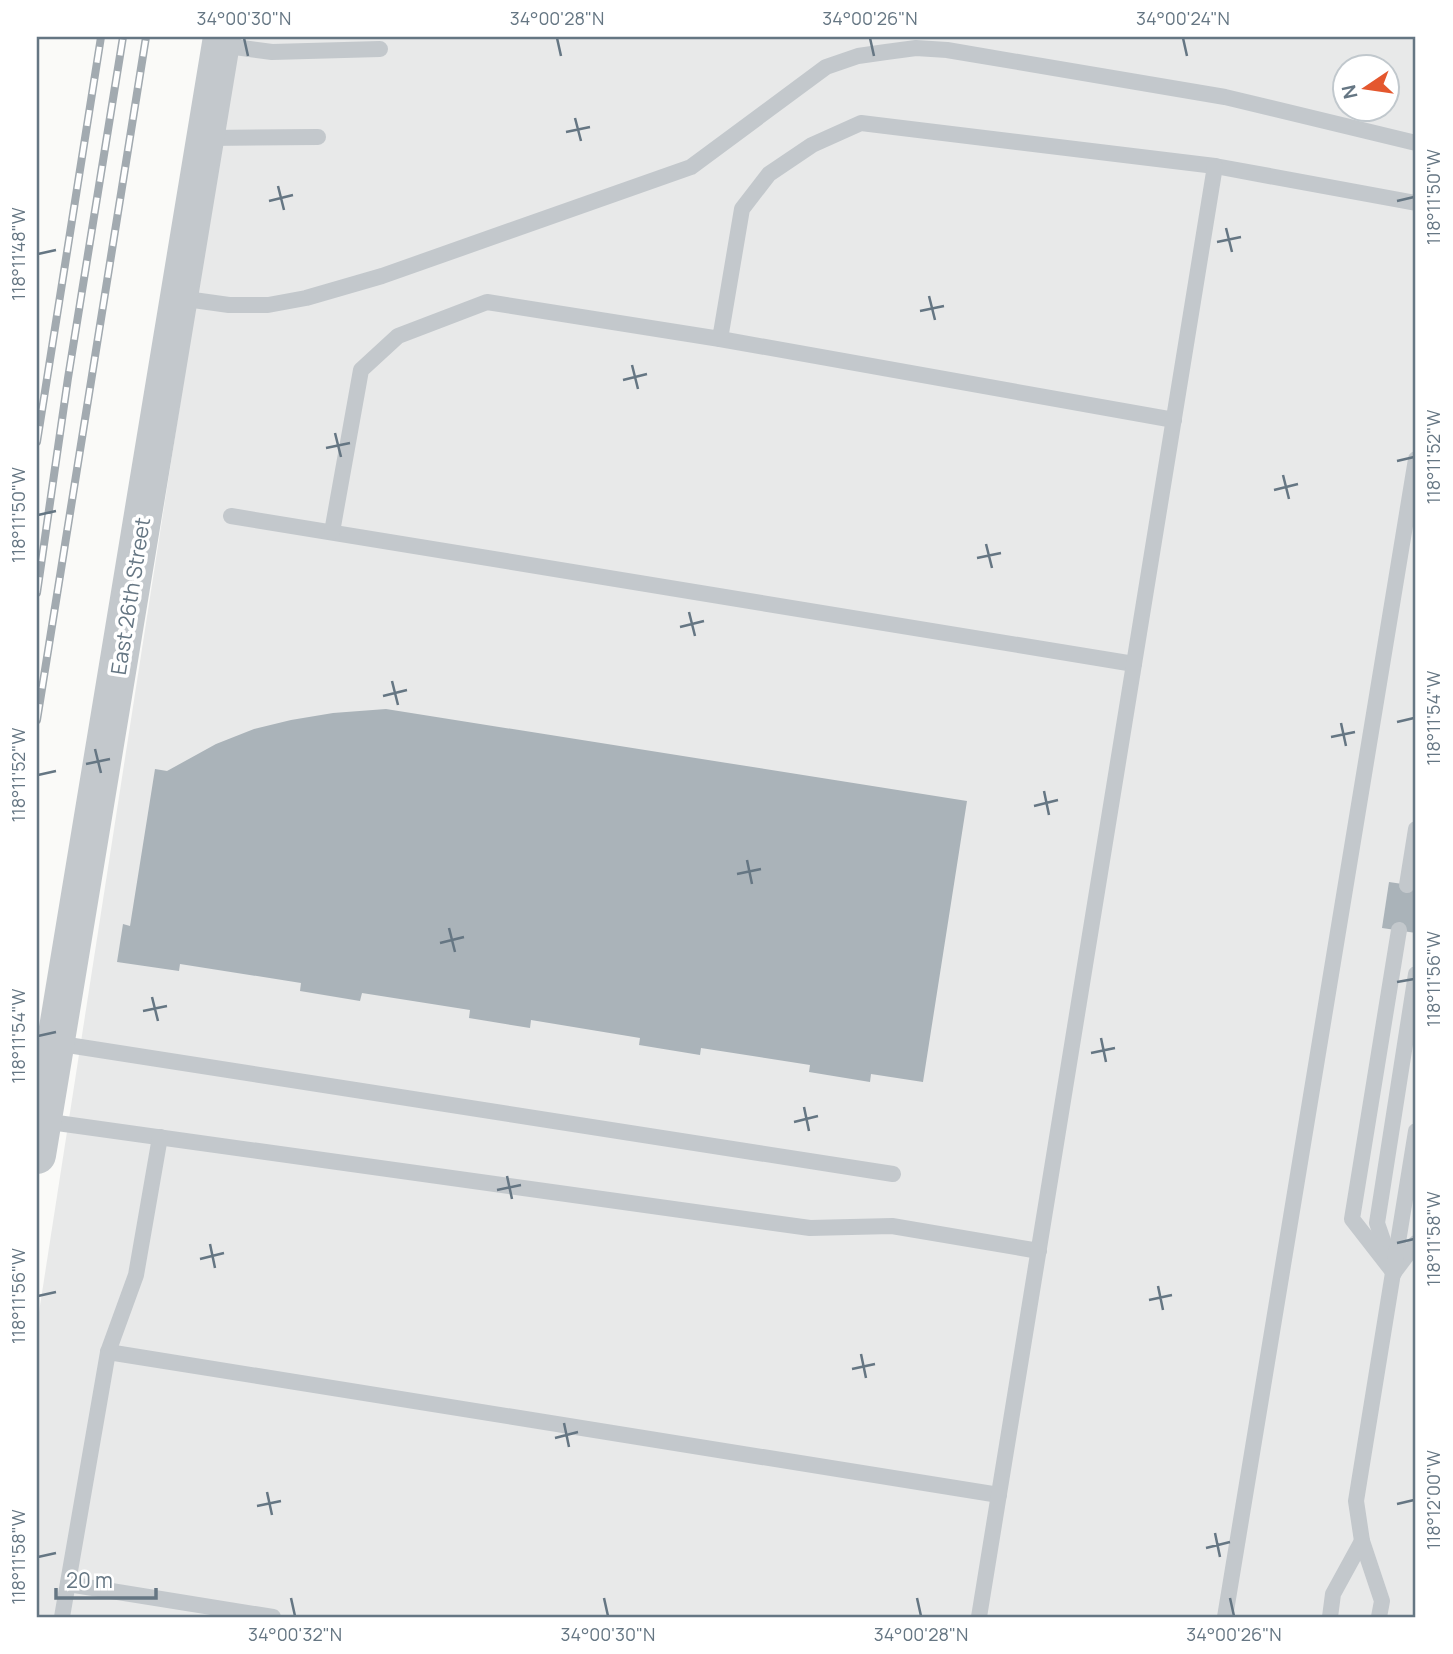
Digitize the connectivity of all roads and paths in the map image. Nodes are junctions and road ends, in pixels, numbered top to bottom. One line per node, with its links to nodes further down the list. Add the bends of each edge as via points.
1 (221, 41): 2 (lane, via 272,52); 4 (street, East 26th Street)
2 (380, 49)
3 (318, 137): 4 (lane)
4 (206, 138): 8 (street, East 26th Street)
5 (1416, 143): 8 (lane, via 1225,97 916,48 858,57 820,70 691,167 382,276 268,305)
6 (1215, 166): 7 (lane); 9 (lane, via 861,123 812,145 769,174 742,209); 10 (lane)
7 (1416, 204)
8 (179, 298): 19 (street, East 26th Street)
9 (720, 339): 10 (lane); 13 (lane, via 487,302 398,336 361,370)
10 (1174, 420): 14 (lane)
11 (1416, 459): 35 (lane)
12 (231, 516): 13 (lane)
13 (332, 532): 14 (lane)
14 (1134, 664): 25 (lane)
15 (1416, 829): 16 (lane)
16 (1406, 885)
17 (1399, 930): 27 (lane, via 1352,1219)
18 (1416, 974): 27 (lane, via 1377,1223)
19 (55, 1043): 22 (street, East 26th Street); 23 (lane)
20 (1416, 1132): 27 (lane)
21 (160, 1137): 22 (lane); 25 (lane, via 810,1228 892,1226); 28 (lane, via 136,1275)
22 (40, 1138)
23 (893, 1174)
24 (1416, 1243): 27 (lane)
25 (1039, 1251): 29 (lane)
26 (1416, 1258): 27 (lane)
27 (1394, 1273): 30 (lane, via 1356,1501)
28 (108, 1352): 29 (lane); 31 (lane)
29 (999, 1495): 34 (lane)
30 (1362, 1541): 36 (lane, via 1333,1594); 37 (lane, via 1382,1601)
31 (68, 1584): 32 (lane); 33 (lane)
32 (62, 1617)
33 (273, 1617)
34 (979, 1617)
35 (1225, 1617)
36 (1330, 1617)
37 (1379, 1617)

